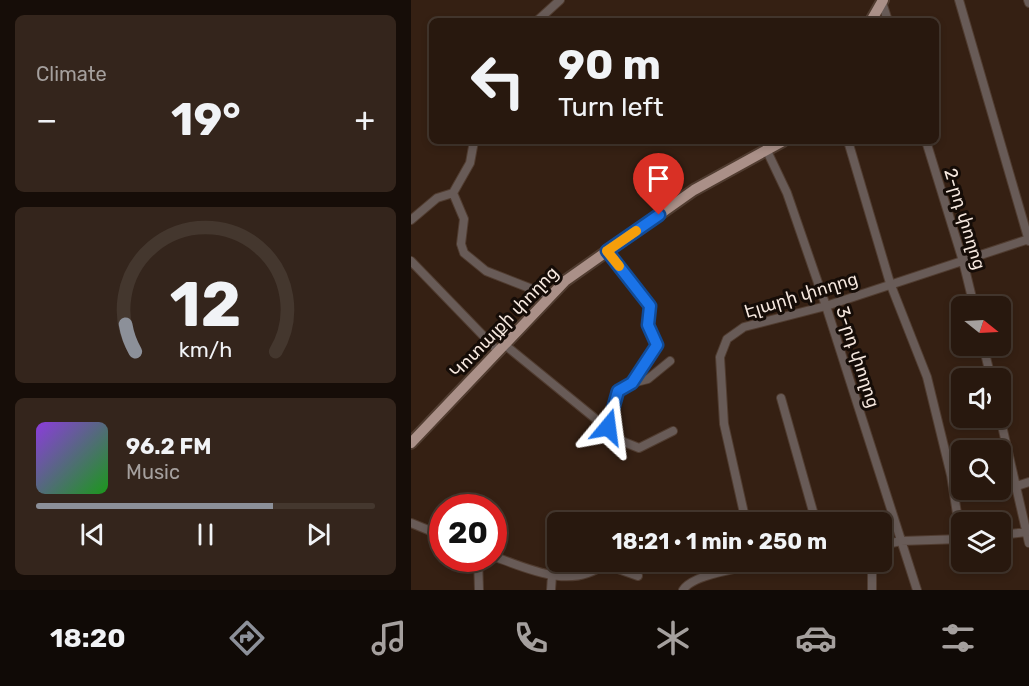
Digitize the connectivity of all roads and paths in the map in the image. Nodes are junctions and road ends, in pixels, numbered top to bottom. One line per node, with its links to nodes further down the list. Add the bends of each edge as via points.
1 (560, 0): 4 (street)
2 (959, 0): 14 (street)
3 (882, 1): 5 (main road); 6 (street)
4 (540, 18)
5 (872, 18)
6 (887, 18)
7 (473, 144): 12 (street, via 470,163)
8 (778, 144): 11 (main road, Կոտայքի փողոց)
9 (849, 144): 18 (street)
10 (927, 144): 17 (street, 2-րդ փողոց)
11 (767, 151): 15 (main road, Կոտայքի փողոց, via 694,190); 21 (street, 3-րդ փողոց, via 787,193)
12 (453, 193): 13 (street, via 437,198); 19 (street, via 464,219 464,253 486,271)
13 (411, 220)
14 (1029, 239): 17 (street, Էլարի փողոց)
15 (607, 251): 19 (main road, Կոտայքի փողոց); 24 (street, via 651,309 648,325 657,345)
16 (411, 261): 22 (street)
17 (963, 261): 18 (street, Էլարի փողոց); 20 (street, 2-րդ փողոց)
18 (890, 283): 21 (street, Էլարի փողոց); 34 (street, via 927,377)
19 (550, 296): 22 (main road, Կոտայքի փողոց)
20 (972, 296)
21 (826, 306): 32 (street, Էլարի փողոց, via 744,327 727,339 720,357 724,424); 40 (street, 3-րդ փողոց)
22 (502, 348): 26 (street); 29 (main road, Կոտայքի փողոց)
23 (670, 361): 24 (street, via 648,379)
24 (632, 383): 26 (street, via 618,391)
25 (781, 398): 33 (street)
26 (608, 427): 28 (street, via 624,442 639,448)
27 (1003, 428): 31 (street)
28 (673, 431)
29 (413, 438)
30 (1029, 482): 31 (street)
31 (1017, 486): 37 (street)
32 (744, 512)
33 (813, 512)
34 (957, 512)
35 (411, 523): 36 (street)
36 (429, 530)
37 (1026, 532): 38 (street); 42 (street)
38 (1011, 534)
39 (951, 539): 40 (street)
40 (901, 541): 41 (street); 53 (street, 3-րդ փողոց)
41 (892, 543)
42 (1029, 543)
43 (507, 561): 47 (street)
44 (478, 572): 49 (street)
45 (722, 572): 51 (street, via 693,582)
46 (872, 572): 52 (street)
47 (552, 575): 48 (street, via 584,576 604,564); 50 (street)
48 (638, 576)
49 (479, 590)
50 (551, 590)
51 (683, 590)
52 (872, 590)
53 (917, 590)

